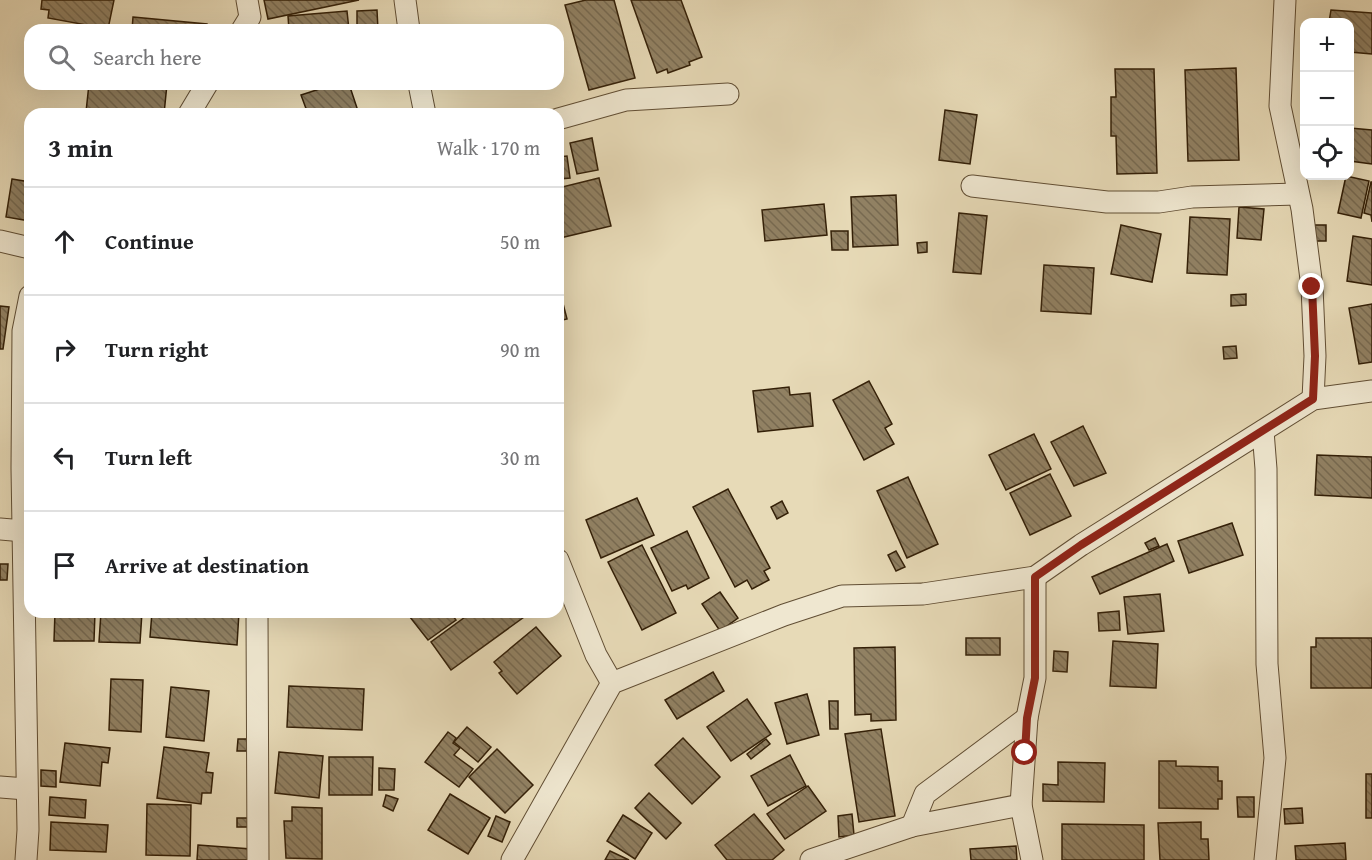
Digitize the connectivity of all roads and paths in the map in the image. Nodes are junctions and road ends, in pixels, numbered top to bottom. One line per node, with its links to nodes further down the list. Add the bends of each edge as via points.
1 (247, 0): 4 (street, via 250,17)
2 (405, 0): 5 (street)
3 (1285, 0): 13 (street, via 1280,106)
4 (246, 24)
5 (408, 24)
6 (203, 90): 9 (street)
7 (419, 90): 10 (street)
8 (728, 93): 11 (street, via 626,100)
9 (193, 108)
10 (424, 108)
11 (564, 117)
12 (972, 186): 13 (street, via 1107,202)
13 (1298, 194): 18 (street, via 1312,287)
14 (0, 241): 15 (street)
15 (24, 247)
16 (24, 327): 21 (street)
17 (1372, 391): 18 (street)
18 (1313, 399): 19 (street)
19 (1263, 431): 23 (street); 37 (street, via 1267,664 1275,758)
20 (0, 529): 21 (street)
21 (24, 531)
22 (564, 575): 26 (street, via 596,655)
23 (1035, 577): 26 (street, via 923,594 842,596); 27 (street, via 1035,678)
24 (25, 618): 29 (street)
25 (257, 618): 33 (street)
26 (612, 683): 34 (street)
27 (1027, 718): 30 (street); 31 (street, via 925,794)
28 (0, 787): 29 (street)
29 (27, 789): 32 (street)
30 (1021, 805): 31 (street); 36 (street)
31 (912, 826): 35 (street)
32 (26, 860)
33 (258, 860)
34 (512, 860)
35 (811, 860)
36 (1032, 860)
37 (1265, 860)

